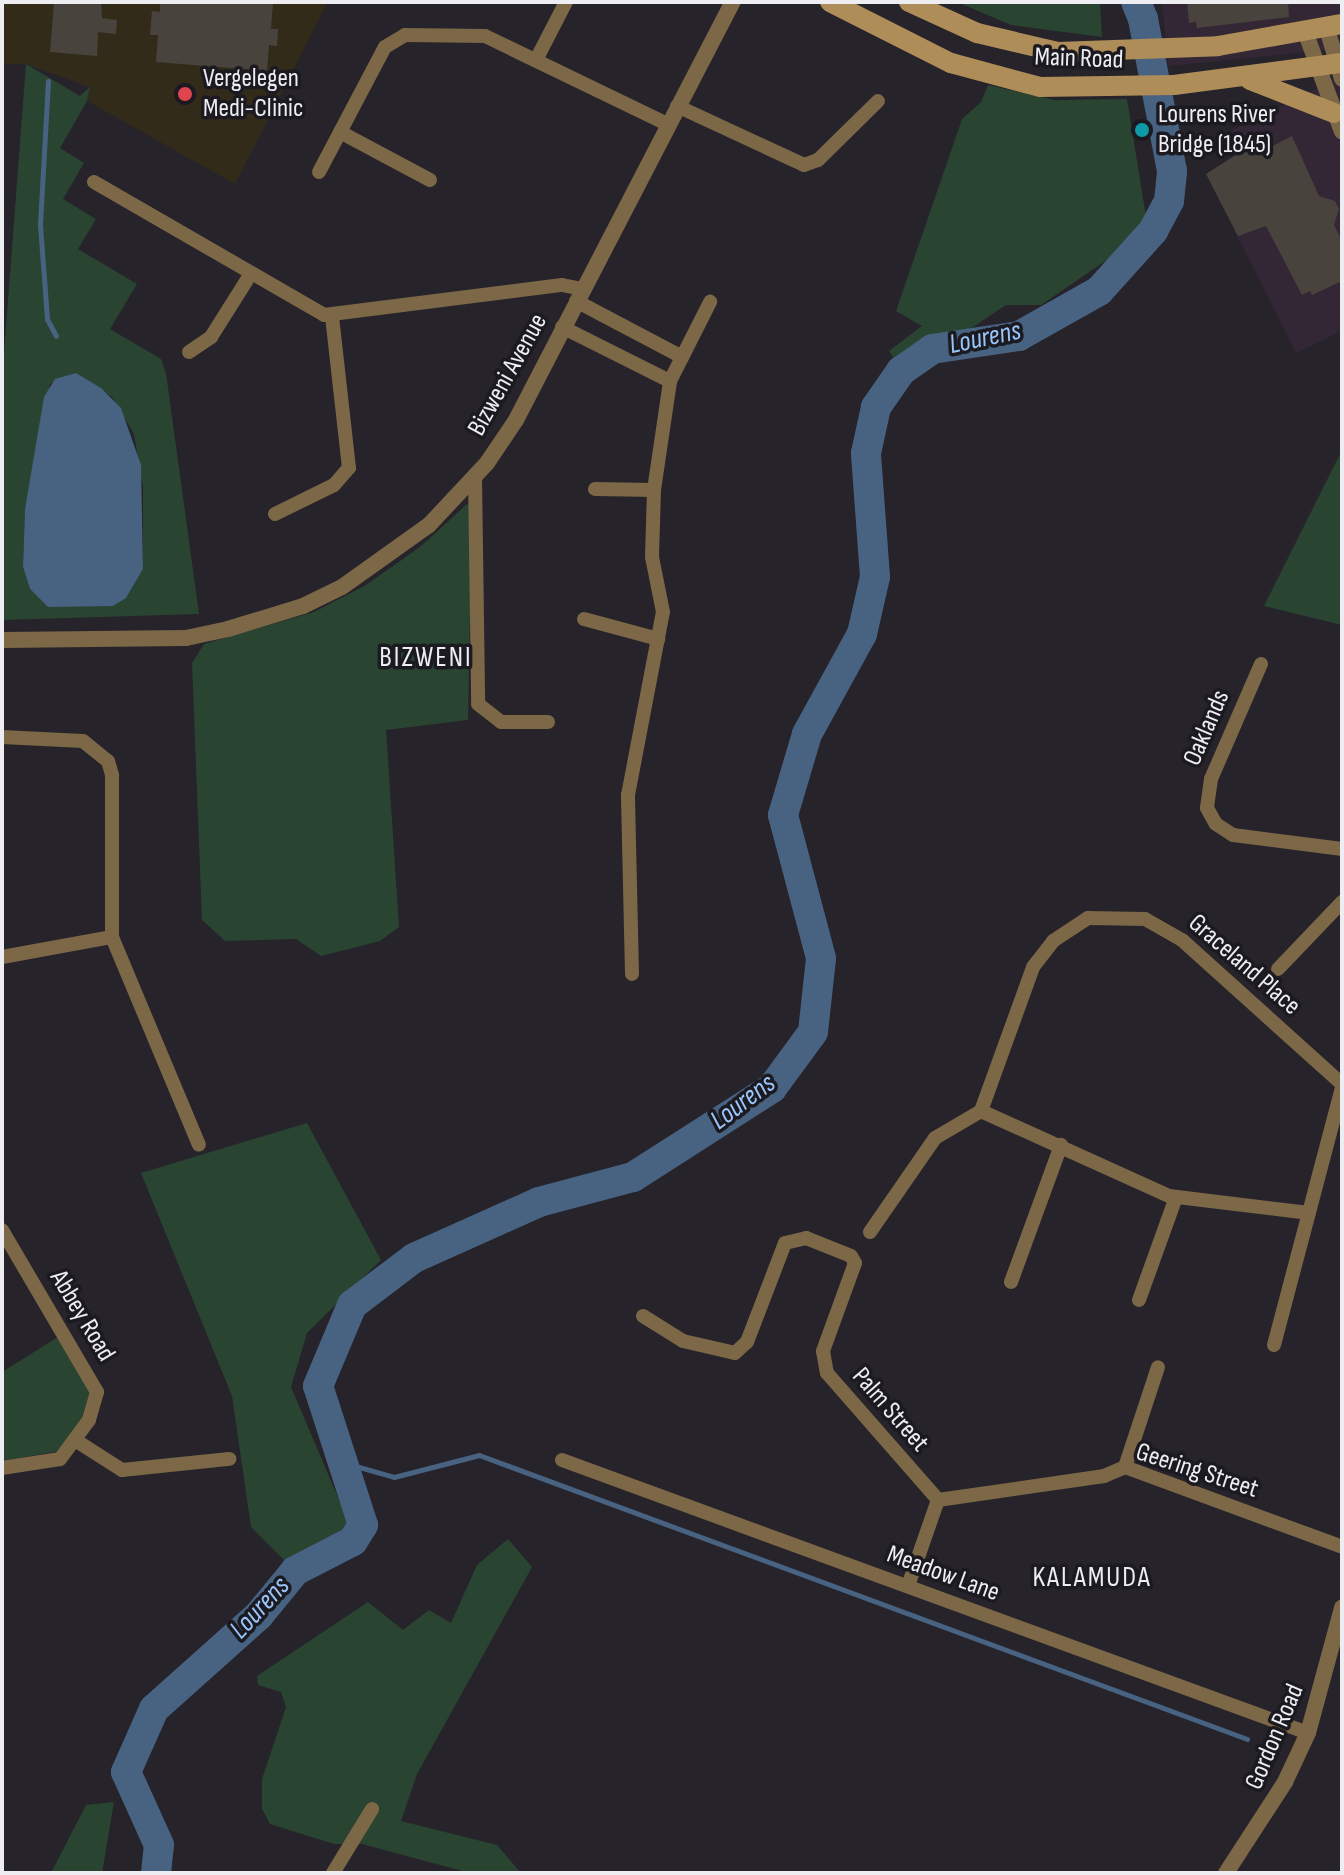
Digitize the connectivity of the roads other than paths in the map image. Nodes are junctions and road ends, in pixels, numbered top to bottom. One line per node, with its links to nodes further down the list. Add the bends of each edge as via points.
1 (566, 2): 7 (street)
2 (733, 2): 11 (street, Bizweni Avenue)
3 (830, 2): 9 (main road, Main Road, via 918,48 983,74 1040,87 1103,89)
4 (909, 2): 6 (main road, Main Road, via 977,33 1016,44 1097,54)
5 (1334, 27): 6 (main road, Main Road); 8 (street)
6 (1306, 34): 8 (street)
7 (536, 60): 13 (street); 14 (street, via 478,34 397,37 385,47)
8 (1335, 69): 9 (main road, Main Road); 12 (street)
9 (1247, 79): 12 (main road)
10 (878, 101): 11 (street, via 818,160 804,165)
11 (677, 106): 13 (street, Bizweni Avenue)
12 (1338, 122)
13 (667, 124): 19 (street, Bizweni Avenue)
14 (340, 132): 15 (street); 16 (street)
15 (319, 172)
16 (430, 180)
17 (94, 182): 18 (street)
18 (250, 275): 21 (street); 23 (street, via 211,337)
19 (579, 295): 21 (street, via 562,285); 22 (street, Bizweni Avenue); 24 (street)
20 (710, 302): 24 (street)
21 (332, 316): 29 (street, via 349,468 334,485)
22 (562, 327): 25 (street); 26 (street, Bizweni Avenue, via 516,420)
23 (189, 352)
24 (682, 357): 25 (street)
25 (670, 381): 28 (street)
26 (475, 476): 32 (street, Bizweni Avenue, via 401,548 303,606 186,638); 34 (street, via 478,704 501,722)
27 (595, 489): 28 (street)
28 (654, 490): 31 (street, via 652,557 663,612)
29 (275, 514)
30 (584, 619): 31 (street)
31 (658, 639): 41 (street, via 628,795)
32 (2, 640)
33 (1261, 664): 36 (street, Oaklands, via 1211,779 1207,808 1216,824 1233,835)
34 (548, 722)
35 (2, 737): 38 (street, via 83,741 108,761)
36 (1342, 849)
37 (1342, 902): 40 (street)
38 (112, 937): 39 (street); 44 (street)
39 (2, 957)
40 (1278, 969)
41 (632, 974)
42 (1342, 1085): 43 (street, Graceland Place, via 1182,940 1145,919 1104,915 1072,926 1033,967); 47 (street, Graceland Place)
43 (981, 1111): 45 (street); 49 (street, via 935,1138)
44 (199, 1145)
45 (1061, 1145): 46 (street); 50 (street)
46 (1176, 1197): 47 (street); 51 (street)
47 (1309, 1213): 53 (street, Graceland Place)
48 (2, 1230): 55 (street, Abbey Road, via 95,1386 94,1409)
49 (870, 1232)
50 (1011, 1282)
51 (1139, 1300)
52 (643, 1316): 60 (street, Palm Street, via 692,1345 735,1353 747,1342 785,1243 806,1238 854,1259 826,1338 827,1373)
53 (1274, 1345)
54 (1158, 1367): 58 (street)
55 (75, 1440): 56 (street, via 122,1470); 59 (street, Abbey Road, via 53,1462)
56 (229, 1459)
57 (562, 1460): 62 (street, Meadow Lane)
58 (1125, 1467): 60 (street, Geering Street, via 1104,1476); 61 (street, Geering Street)
59 (2, 1468)
60 (938, 1500): 62 (street)
61 (1342, 1547)
62 (908, 1586): 64 (street, Meadow Lane)
63 (1342, 1608): 64 (street, Gordon Road)
64 (1308, 1733): 67 (street, Gordon Road, via 1285,1782)
65 (372, 1809): 66 (street)
66 (333, 1873)
67 (1226, 1873)

